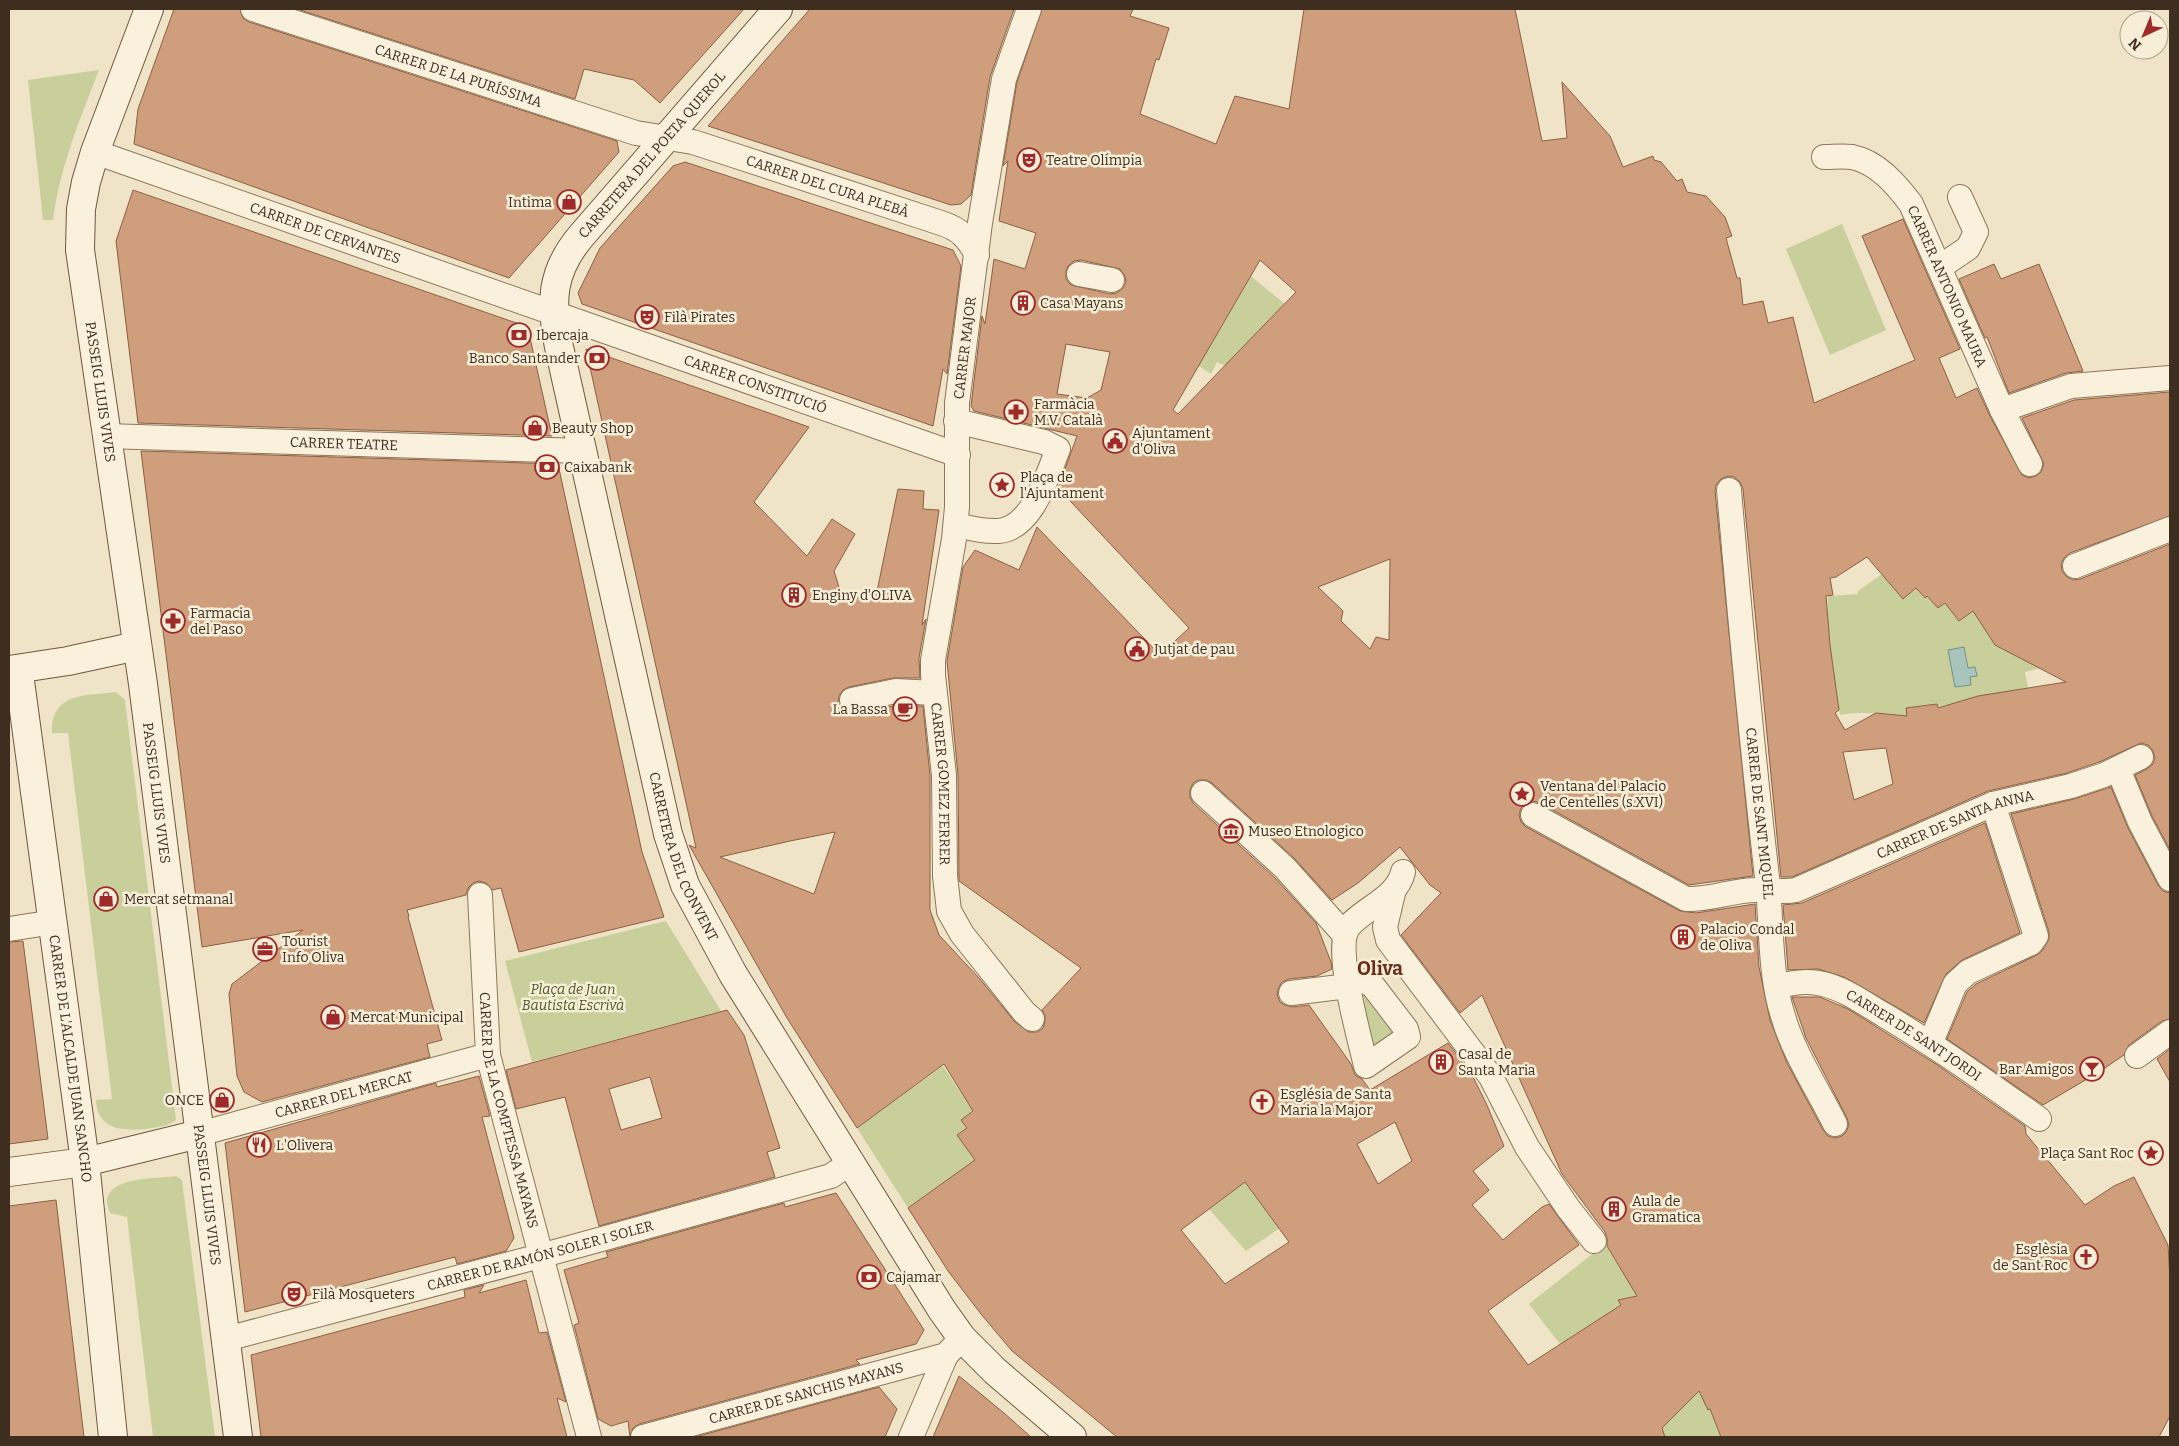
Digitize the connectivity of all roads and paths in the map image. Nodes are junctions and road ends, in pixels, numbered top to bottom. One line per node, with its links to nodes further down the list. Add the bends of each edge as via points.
1 (149, 9): 6 (street, PASSEIG LLUIS VIVES)
2 (253, 9): 5 (street, CARRER DE LA PURÍSSIMA, via 636,133)
3 (778, 9): 5 (street, CARRETERA DEL POETA QUEROL)
4 (1029, 9): 9 (street, CARRER MAJOR, via 1002,87)
5 (666, 138): 9 (street, CARRER DEL CURA PLEBÀ, via 693,142 952,227 969,240); 13 (street, CARRETERA DEL POETA QUEROL, via 565,256 556,280)
6 (95, 152): 13 (street, CARRER DE CERVANTES); 17 (street, PASSEIG LLUIS VIVES, via 81,209 80,250)
7 (1824, 157): 10 (street, CARRER ANTONIO MAURA, via 1852,157 1870,164 1886,176 1910,204)
8 (1960, 197): 10 (street, via 1976,232 1968,248)
9 (977, 255): 16 (street, CARRER MAJOR)
10 (1940, 268): 15 (street, CARRER ANTONIO MAURA)
11 (1079, 274): 12 (street)
12 (1112, 280)
13 (553, 314): 18 (street, CARRETERA DEL CONVENT); 19 (street, CARRER CONSTITUCIÓ)
14 (2170, 378): 15 (street, via 2071,386)
15 (2002, 410): 20 (street, CARRER ANTONIO MAURA)
16 (956, 421): 19 (street, CARRER MAJOR); 22 (street, via 1044,442 1058,449 1030,511 1017,525 999,531)
17 (106, 436): 18 (street, CARRER TEATRE); 25 (street, PASSEIG LLUIS VIVES)
18 (582, 451): 51 (street, CARRETERA DEL CONVENT, via 676,864 733,974)
19 (958, 455): 22 (street, CARRER MAJOR)
20 (2030, 464)
21 (1729, 490): 35 (street, CARRER DE SANT MIQUEL)
22 (956, 525): 27 (street, CARRER MAJOR, via 934,660)
23 (2170, 529): 24 (street)
24 (2075, 566)
25 (138, 652): 26 (street, via 68,661); 49 (street, PASSEIG LLUIS VIVES)
26 (12, 676): 37 (street, CARRER DE L'ALCALDE JUAN SANCHO)
27 (934, 693): 28 (street, via 896,691); 42 (street, CARRER GOMEZ FERRER, via 944,775 945,876 949,911)
28 (852, 700)
29 (2141, 757): 30 (street, CARRER DE SANTA ANNA)
30 (2118, 769): 32 (street, CARRER DE SANTA ANNA, via 2071,786); 34 (street, via 2140,822)
31 (1202, 793): 39 (street, via 1285,868)
32 (1993, 804): 35 (street, CARRER DE SANTA ANNA, via 1796,890); 44 (street, via 2035,940 1960,977)
33 (1533, 815): 35 (street, CARRER DE SANTA ANNA, via 1686,899)
34 (2170, 879)
35 (1768, 891): 40 (street, CARRER DE SANT MIQUEL)
36 (480, 895): 45 (street, CARRER DE LA COMPTESSA MAYANS)
37 (54, 922): 38 (street); 50 (street, CARRER DE L'ALCALDE JUAN SANCHO)
38 (9, 929)
39 (1344, 934): 41 (street, via 1342,946 1348,986); 53 (street, via 1349,925 1398,881 1384,927 1388,940 1490,1077 1527,1147)
40 (1777, 986): 44 (street, CARRER DE SANT JORDI, via 1803,982 1832,987); 48 (street, CARRER DE SANT MIQUEL, via 1782,1016 1789,1033)
41 (1292, 993)
42 (1032, 1020)
43 (2170, 1032): 46 (street)
44 (1931, 1042): 47 (street, CARRER DE SANT JORDI)
45 (488, 1055): 49 (street, CARRER DEL MERCAT); 54 (street, CARRER DE LA COMPTESSA MAYANS)
46 (2137, 1056)
47 (2039, 1119)
48 (1835, 1124)
49 (199, 1134): 50 (street); 55 (street, PASSEIG LLUIS VIVES)
50 (85, 1162): 52 (street); 57 (street, CARRER DE L'ALCALDE JUAN SANCHO)
51 (850, 1163): 54 (street, CARRER DE RAMÓN SOLER I SOLER, via 831,1176); 56 (street, CARRETERA DEL CONVENT, via 942,1310)
52 (9, 1172)
53 (1594, 1241)
54 (540, 1256): 55 (street, CARRER DE RAMÓN SOLER I SOLER); 59 (street, CARRER DE LA COMPTESSA MAYANS)
55 (226, 1339): 58 (street, PASSEIG LLUIS VIVES)
56 (954, 1346): 60 (street, CARRER DE SANCHIS MAYANS); 61 (street); 62 (street, CARRETERA DEL CONVENT, via 995,1371)
57 (113, 1437)
58 (238, 1437)
59 (589, 1437)
60 (643, 1437)
61 (911, 1437)
62 (1072, 1437)

